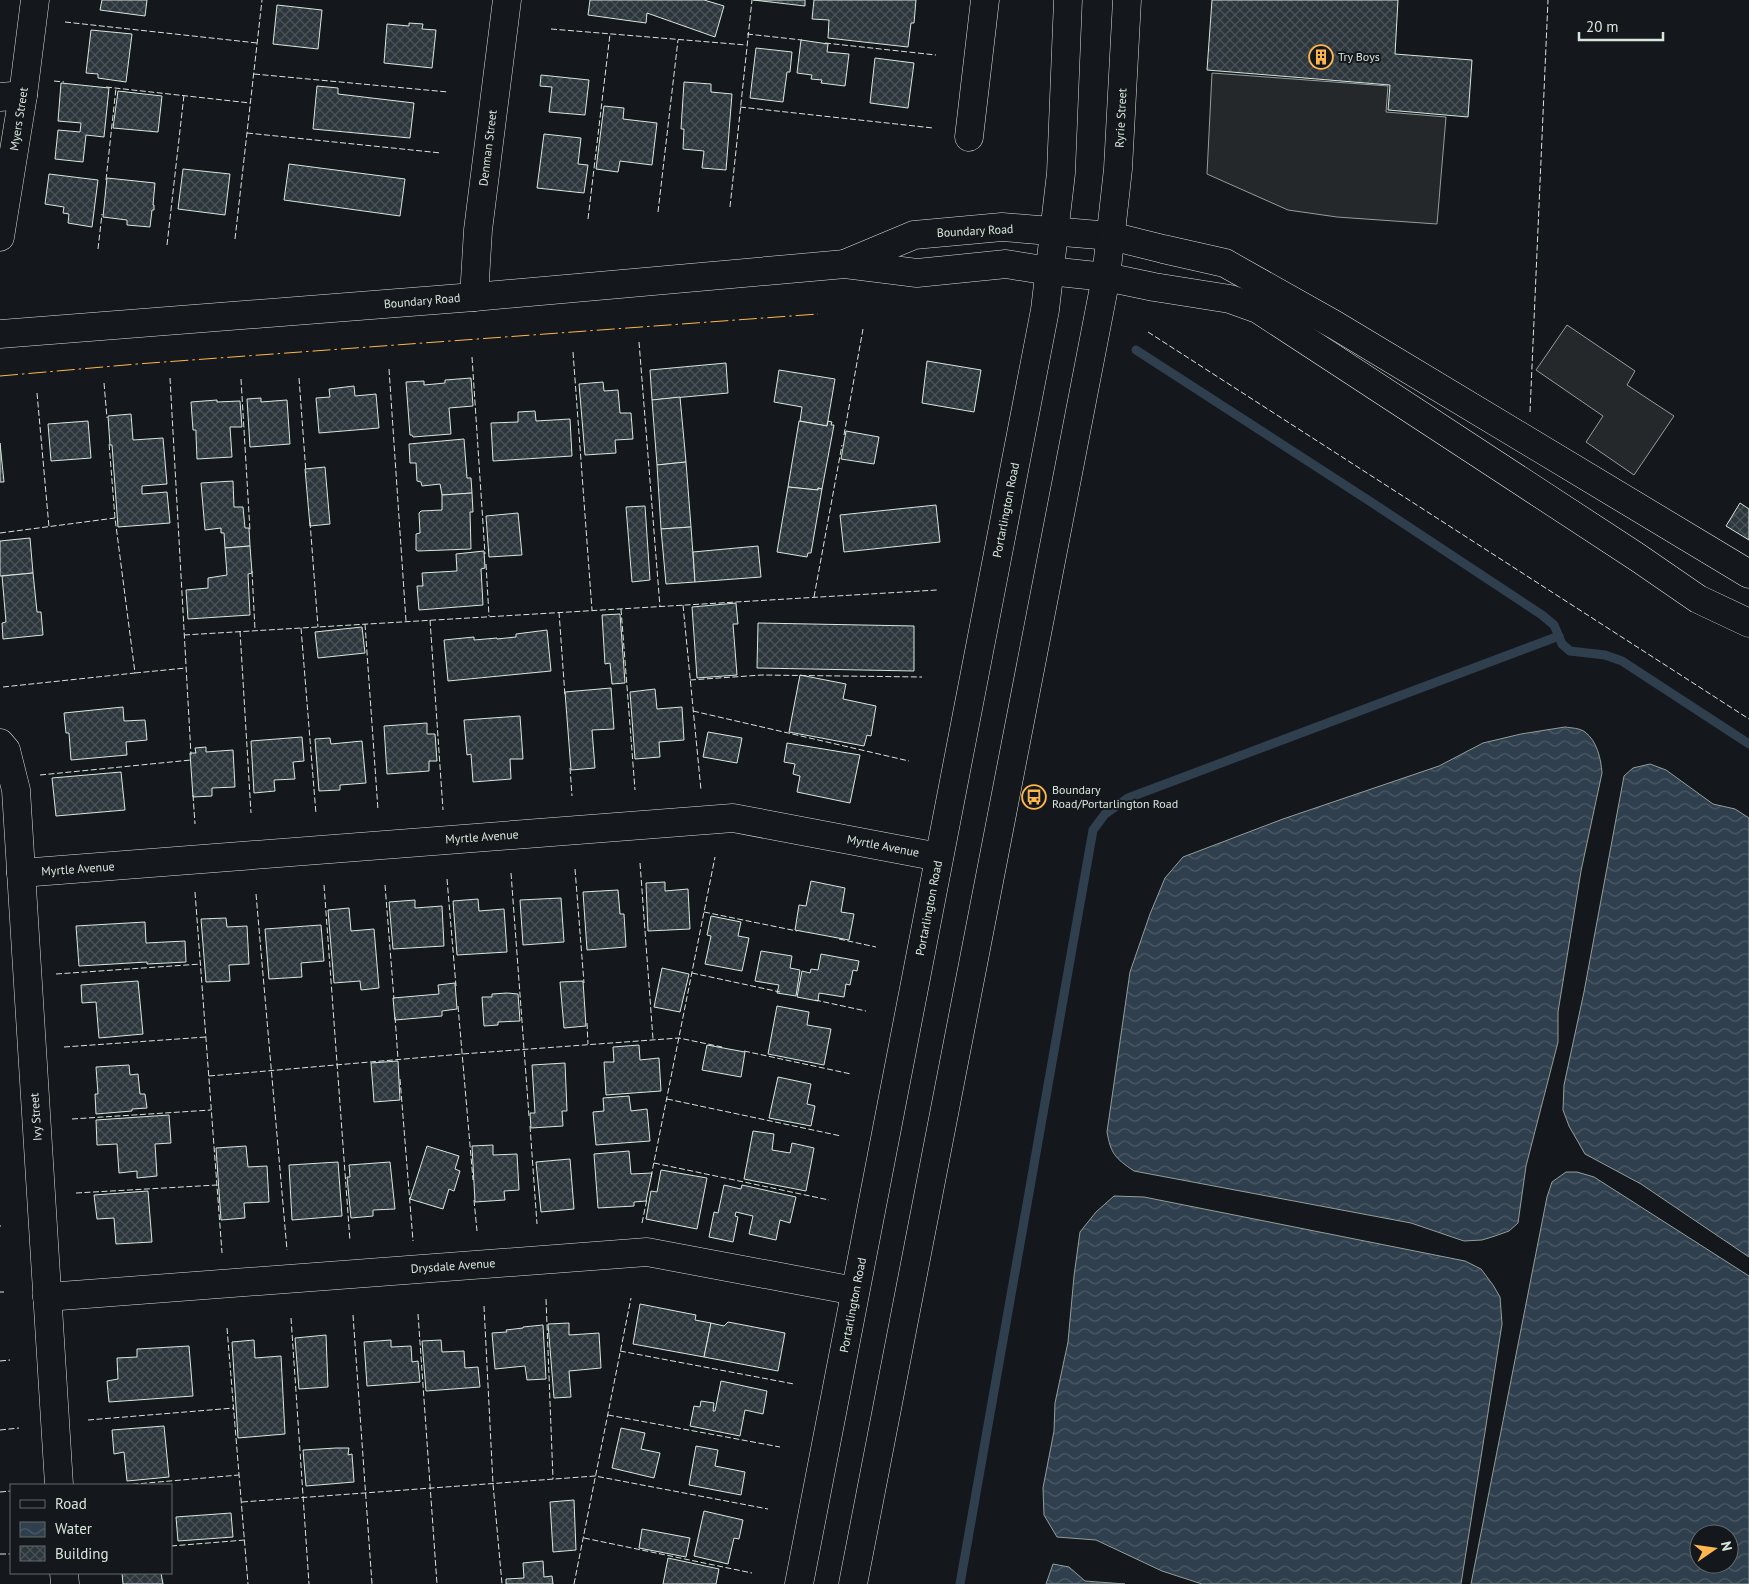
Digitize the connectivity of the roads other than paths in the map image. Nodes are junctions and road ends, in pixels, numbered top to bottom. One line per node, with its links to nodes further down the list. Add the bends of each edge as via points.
1 (35, 0): 6 (main road, Myers Street)
2 (507, 0): 14 (main road, Denman Street, via 478,230)
3 (985, 0): 7 (main road)
4 (1068, 0): 8 (main road, via 1061,173)
5 (1127, 0): 9 (main road, Ryrie Street)
6 (12, 96): 10 (main road, Myers Street)
7 (969, 137)
8 (1054, 231): 9 (main road, Boundary Road); 11 (main road, Boundary Road, via 1002,227 914,235); 12 (main road, Portarlington Road)
9 (1111, 236): 13 (main road); 16 (main road, Boundary Road, via 1225,263 1335,325)
10 (0, 237)
11 (844, 264): 12 (main road, Boundary Road, via 916,273 1006,264); 14 (main road, Boundary Road)
12 (1049, 271): 13 (main road, Boundary Road); 19 (main road, Portarlington Road, via 1045,310)
13 (1106, 277): 17 (main road, Boundary Road, via 1230,299 1258,309 1698,599); 25 (main road)
14 (474, 297): 15 (main road, Boundary Road)
15 (0, 334)
16 (1749, 574)
17 (1749, 623)
18 (3, 747): 20 (main road, Ivy Street, via 16,790)
19 (939, 857): 20 (main road, Myrtle Avenue, via 733,818); 21 (main road, Portarlington Road)
20 (21, 873): 22 (main road, Ivy Street)
21 (856, 1291): 22 (main road, Drysdale Avenue, via 646,1252); 24 (main road, Portarlington Road)
22 (47, 1297): 23 (main road, Ivy Street)
23 (59, 1484)
24 (799, 1584)
25 (853, 1584)

